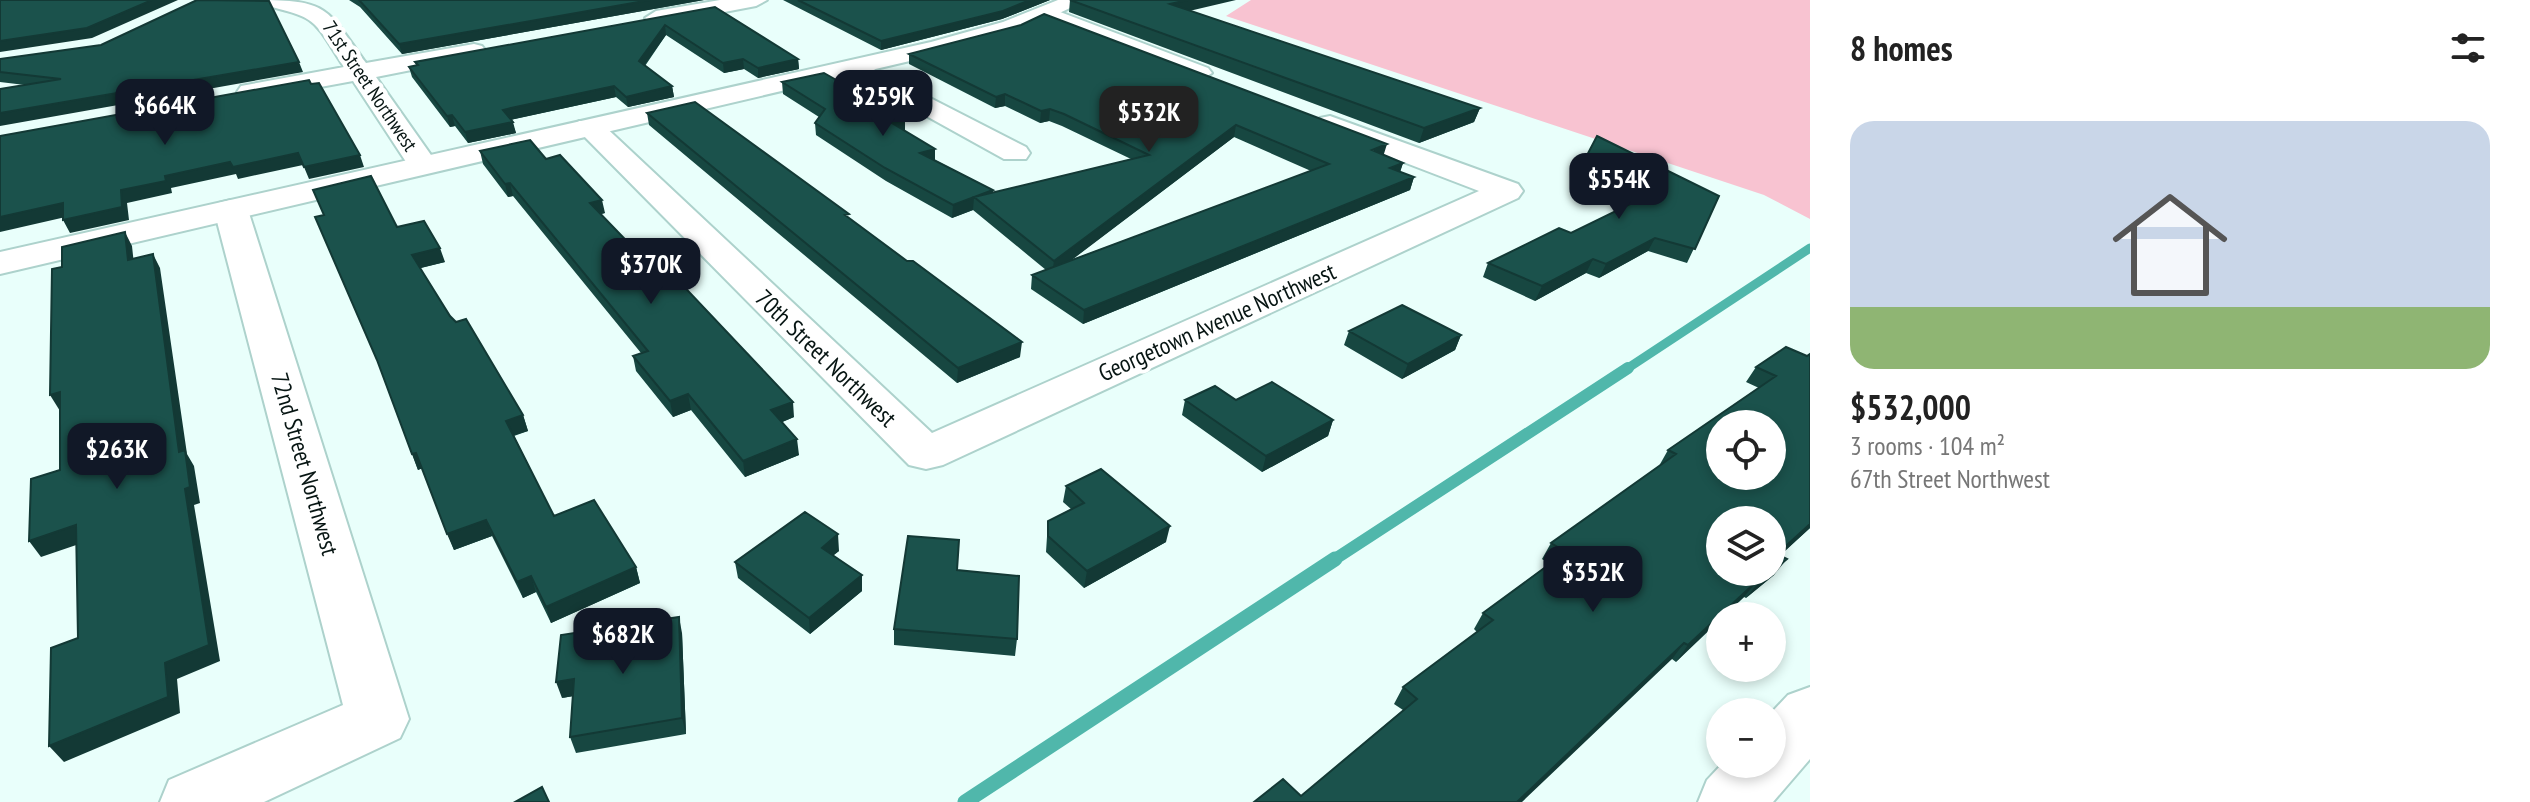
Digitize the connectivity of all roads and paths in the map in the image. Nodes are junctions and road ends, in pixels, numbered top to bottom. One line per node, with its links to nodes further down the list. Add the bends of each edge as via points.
1 (267, 0): 8 (street, 71st Street Northwest, via 321,15)
2 (756, 0): 5 (street)
3 (1076, 0): 4 (street)
4 (1047, 14): 7 (street); 9 (street)
5 (633, 22)
6 (495, 48): 8 (street)
7 (856, 67): 12 (street); 13 (street)
8 (359, 72): 10 (street); 14 (street, 71st Street Northwest)
9 (1228, 85)
10 (218, 98)
11 (1302, 113): 17 (street, Georgetown Avenue Northwest, via 1507,191)
12 (589, 127): 14 (street); 17 (street, 70th Street Northwest)
13 (1015, 153)
14 (423, 165): 15 (street)
15 (231, 210): 16 (street); 19 (street, 72nd Street Northwest, via 378,719)
16 (0, 263)
17 (926, 454)
18 (1790, 744): 20 (street)
19 (193, 802)
20 (1731, 802)

